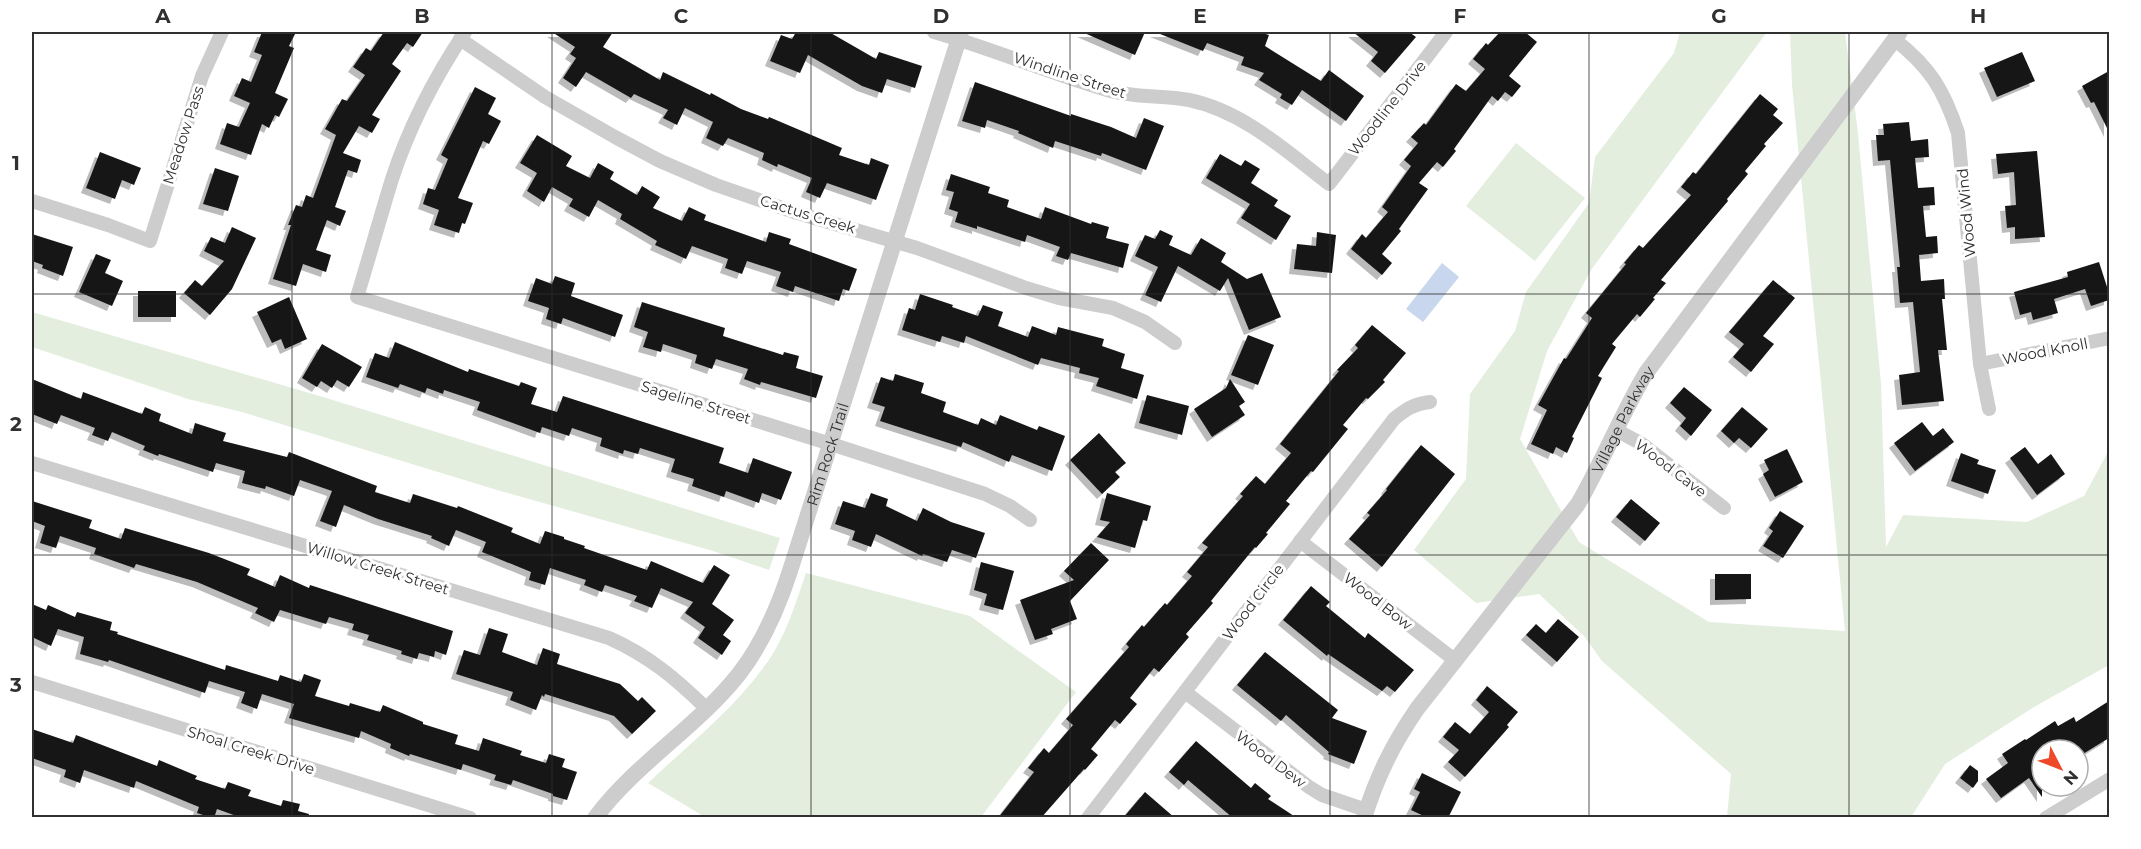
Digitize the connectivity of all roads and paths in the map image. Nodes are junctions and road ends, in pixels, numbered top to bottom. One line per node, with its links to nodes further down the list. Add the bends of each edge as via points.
1 (222, 32): 8 (street, Meadow Pass, via 202,76 150,241)
2 (934, 32): 5 (street, Windline Street)
3 (1446, 32): 7 (street, Woodline Drive)
4 (463, 35): 9 (street, Cactus Creek, via 545,97 660,161 783,208); 16 (street, Sageline Street, via 414,122 357,297)
5 (959, 35): 7 (street, Windline Street, via 1109,91 1188,100 1215,108 1261,131); 9 (street, Rim Rock Trail)
6 (1897, 35): 12 (street, Wood Wind, via 1934,77 1949,104 1958,133); 15 (street, Village Parkway, via 1672,336 1628,402)
7 (1329, 184)
8 (32, 201)
9 (895, 241): 11 (street, Cactus Creek, via 1026,288 1113,308 1159,330); 16 (street, Rim Rock Trail)
10 (2109, 338): 12 (street, Wood Knoll)
11 (1175, 343)
12 (1980, 364): 14 (street, Wood Wind)
13 (1430, 402): 20 (street, Wood Circle, via 1406,408 1394,419)
14 (1989, 410)
15 (1616, 430): 18 (street, Wood Cave, via 1642,444); 21 (street, Village Parkway, via 1578,504)
16 (831, 444): 19 (street, Sageline Street, via 985,494); 24 (street, Rim Rock Trail, via 770,622 738,675)
17 (32, 463): 24 (street, Willow Creek Street, via 609,638 663,669)
18 (1724, 508)
19 (1030, 520)
20 (1300, 541): 21 (street, Wood Bow); 23 (street, Wood Circle)
21 (1456, 661): 26 (street, Village Parkway, via 1398,738 1376,780)
22 (32, 682): 27 (street, Shoal Creek Drive)
23 (1185, 692): 26 (street, Wood Dew, via 1309,787); 29 (street, Wood Circle)
24 (706, 708): 28 (street, Rim Rock Trail, via 632,777)
25 (2109, 779): 30 (street)
26 (1365, 814)
27 (470, 818)
28 (595, 818)
29 (1088, 818)
30 (2046, 818)

